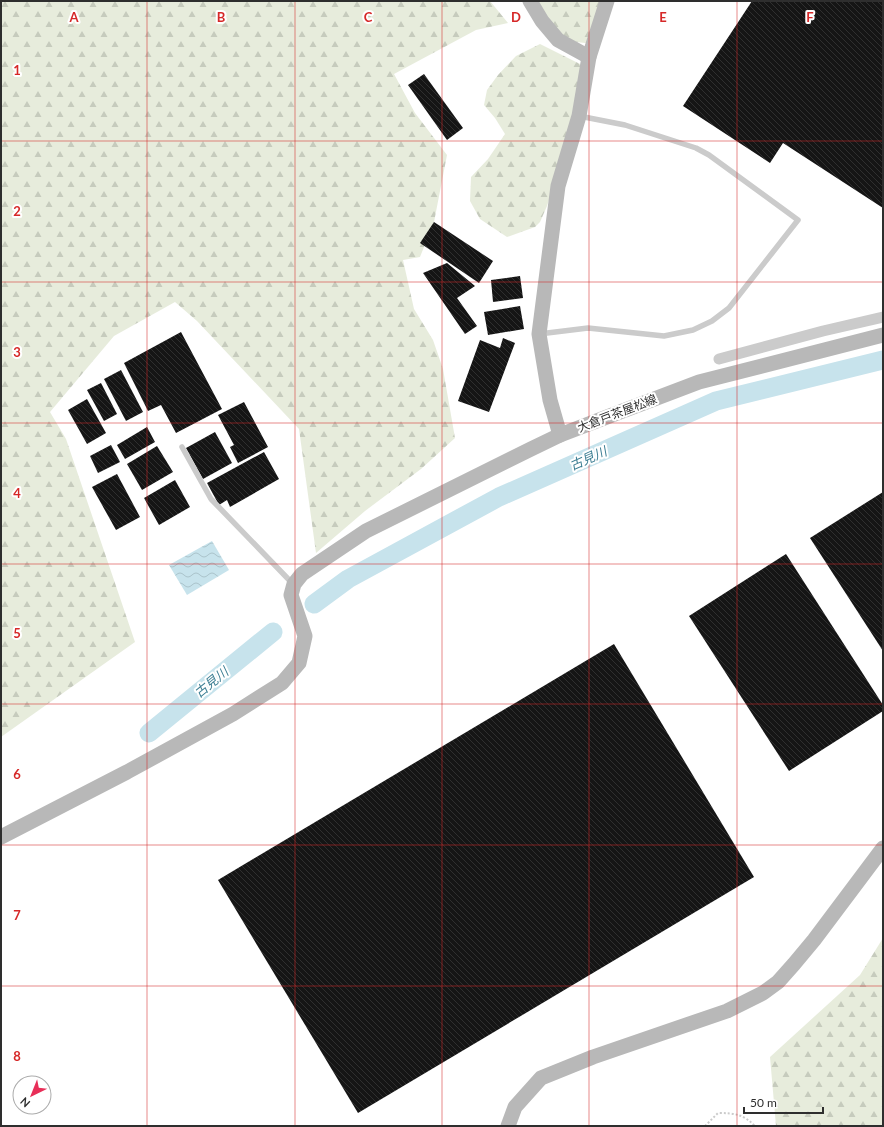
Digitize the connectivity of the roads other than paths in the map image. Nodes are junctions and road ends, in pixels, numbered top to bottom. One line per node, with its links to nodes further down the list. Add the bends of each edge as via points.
1 (530, 1): 3 (street, via 558,40)
2 (607, 1): 3 (street)
3 (590, 57): 4 (street)
4 (579, 116): 6 (street, via 558,186); 6 (lane, via 625,126 696,148 798,220 729,308 712,321 693,330 664,336 588,328)
5 (883, 317): 8 (street)
6 (539, 334): 9 (street, via 550,400)
7 (883, 335): 9 (street, 大倉戸茶屋松線, via 699,382)
8 (719, 359)
9 (560, 435): 11 (street, 大倉戸茶屋松線, via 366,531 302,574)
10 (182, 447): 11 (lane, via 211,500)
11 (294, 584): 12 (street, via 291,595 305,636 299,663 282,683 233,714)
12 (1, 837)
13 (883, 848): 14 (street, via 778,982 763,993 727,1011 593,1057 541,1078 515,1107)
14 (508, 1126)

